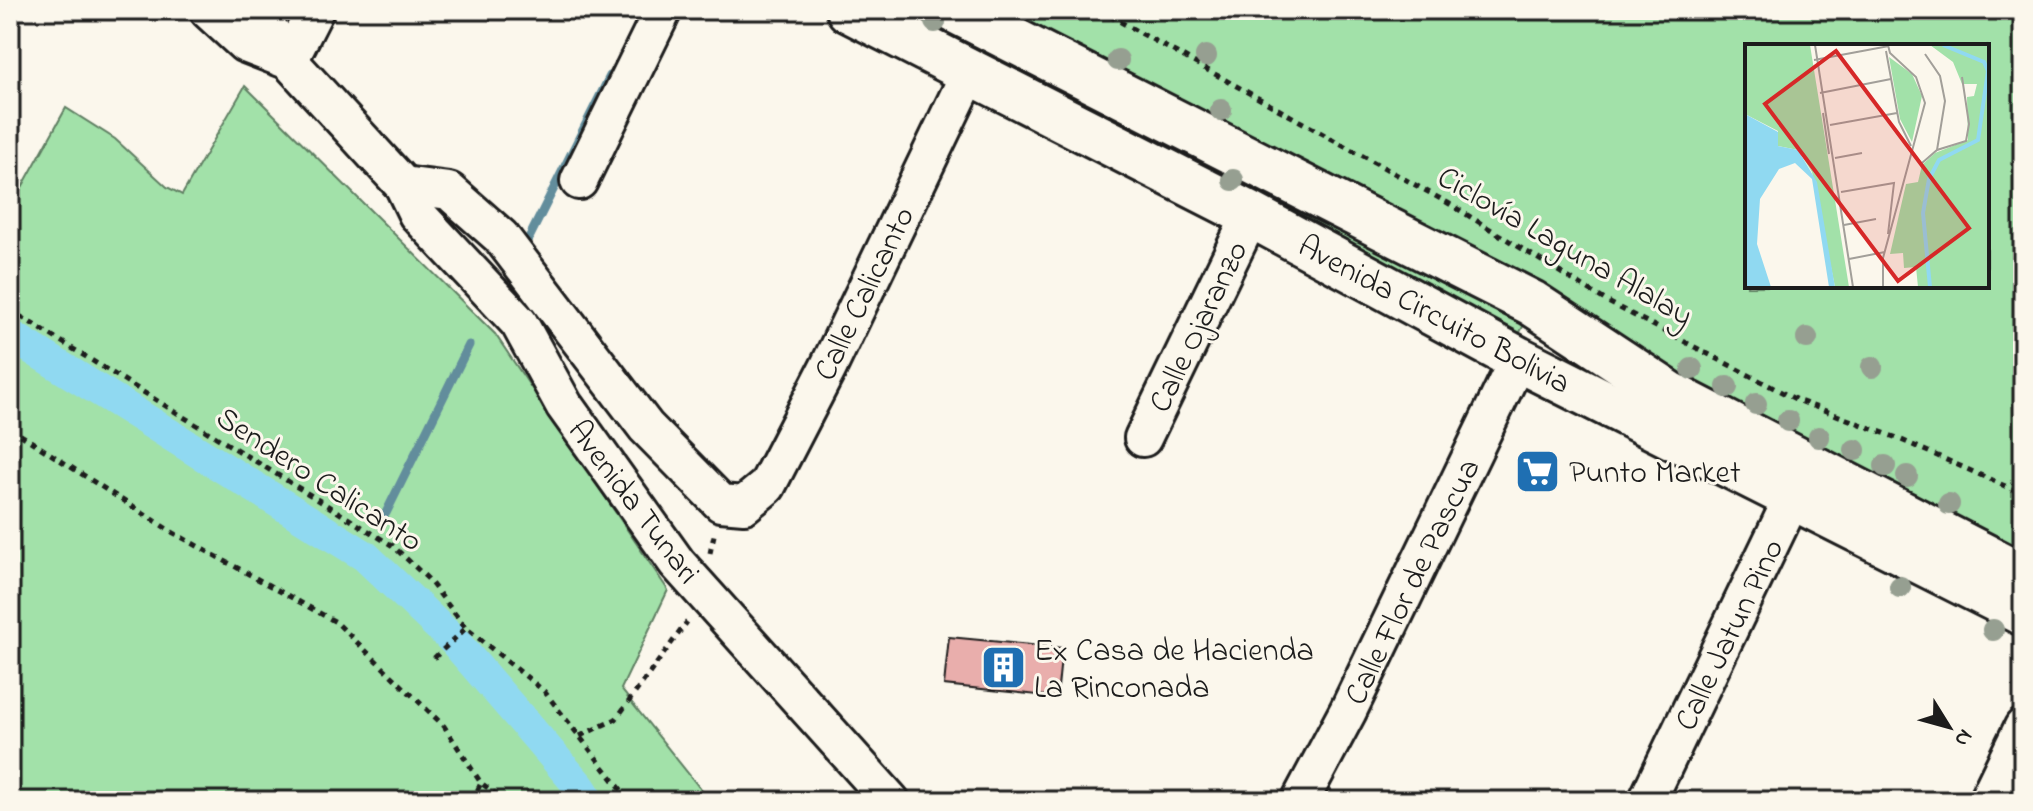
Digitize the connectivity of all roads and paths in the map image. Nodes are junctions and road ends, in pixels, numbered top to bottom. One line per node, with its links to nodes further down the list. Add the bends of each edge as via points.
1 (208, 10): 8 (street, Avenida Tunari, via 245,44)
2 (256, 10): 8 (street, Avenida Tunari)
3 (315, 10): 8 (street)
4 (663, 10): 10 (street)
5 (849, 10): 9 (main road, Avenida Circuito Bolivia)
6 (954, 10): 17 (main road, Avenida Circuito Bolivia, via 1532,303)
7 (1099, 10): 18 (path, Ciclovía Laguna Alalay, via 1448,203 1608,302 1797,400)
8 (289, 61): 11 (street, Avenida Tunari)
9 (970, 72): 12 (main road, Avenida Circuito Bolivia); 19 (street, Calle Calicanto, via 767,486)
10 (579, 181)
11 (403, 185): 19 (street, Avenida Tunari, via 449,191 501,237 646,427); 21 (street, Avenida Tunari, via 417,214 519,323 564,405)
12 (1251, 215): 14 (main road, Avenida Circuito Bolivia); 16 (street, Calle Ojaranzo)
13 (10, 310): 23 (path, Sendero Calicanto, via 393,546 428,579)
14 (1518, 359): 17 (main road, Avenida Circuito Bolivia); 32 (street, Calle Flor de Pascua)
15 (10, 428): 27 (path, via 172,532 336,622 444,726)
16 (1143, 438)
17 (1801, 481): 20 (main road, Avenida Circuito Bolivia); 22 (main road, Avenida Circuito Bolivia); 33 (street, Calle Jatun Pino)
18 (2023, 494)
19 (732, 504): 21 (path)
20 (2023, 576)
21 (702, 591): 26 (path, via 686,627 616,719); 31 (street, Avenida Tunari)
22 (2023, 613)
23 (466, 628): 24 (path); 26 (path, Sendero Calicanto, via 544,691)
24 (434, 658)
25 (2023, 727): 34 (street)
26 (580, 736): 30 (path, Sendero Calicanto)
27 (481, 783): 28 (path); 29 (path)
28 (472, 801)
29 (505, 801)
30 (630, 801)
31 (891, 801)
32 (1300, 801)
33 (1647, 801)
34 (1987, 801)

